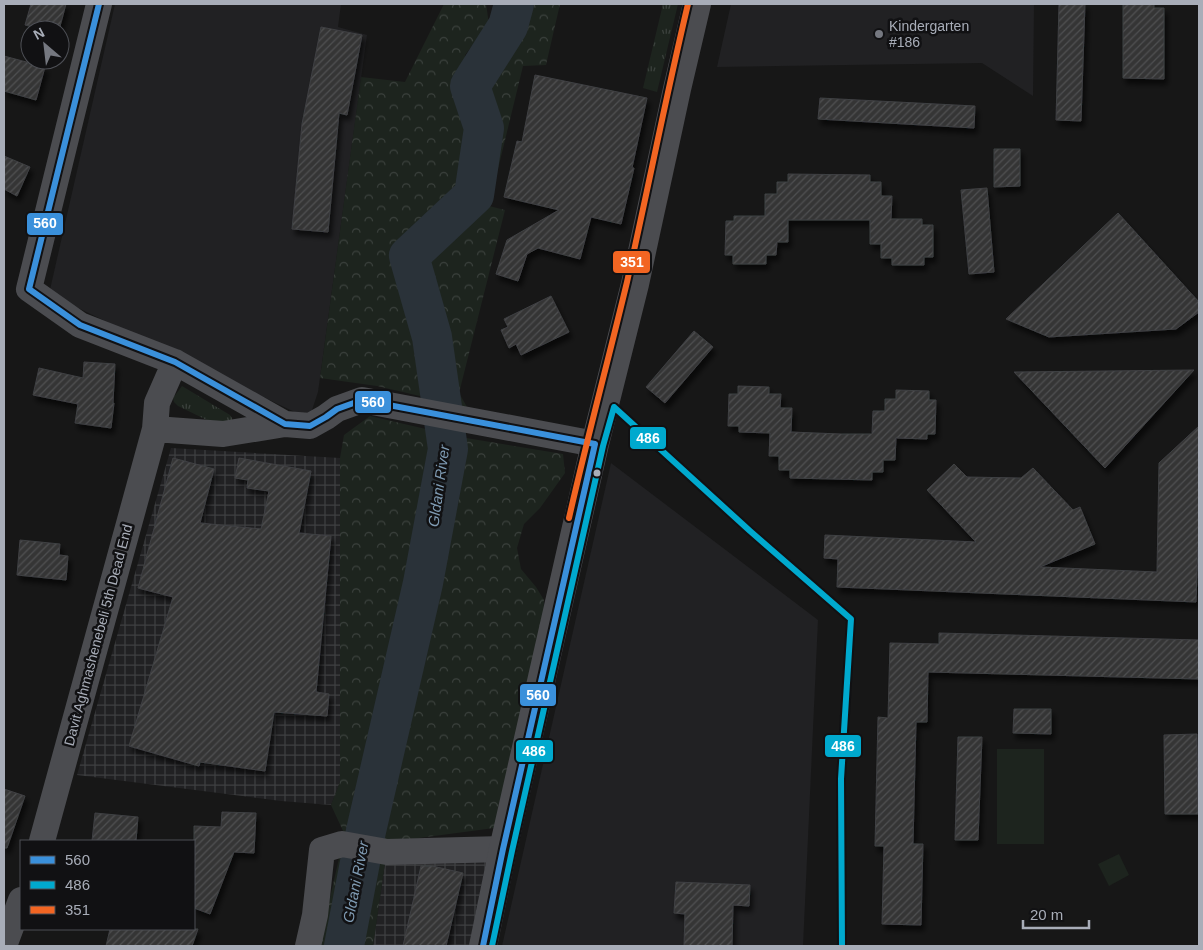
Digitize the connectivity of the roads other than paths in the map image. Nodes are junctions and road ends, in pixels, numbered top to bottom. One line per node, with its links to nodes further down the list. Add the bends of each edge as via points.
1 (100, 4): 3 (street, via 29,289 80,325)
2 (697, 4): 6 (street, via 635,284)
3 (175, 362): 4 (street); 5 (street, Davit Aghmashenebeli 5th Dead End, via 157,403)
4 (285, 424): 5 (street, via 223,434); 6 (street, via 310,426 337,409 362,400)
5 (155, 429): 7 (street, Davit Aghmashenebeli 5th Dead End)
6 (595, 444): 8 (street)
7 (42, 840)
8 (503, 849): 11 (street, via 387,852 342,844 322,850); 12 (street)
9 (20, 903): 10 (street)
10 (4, 946)
11 (308, 946)
12 (483, 946)

